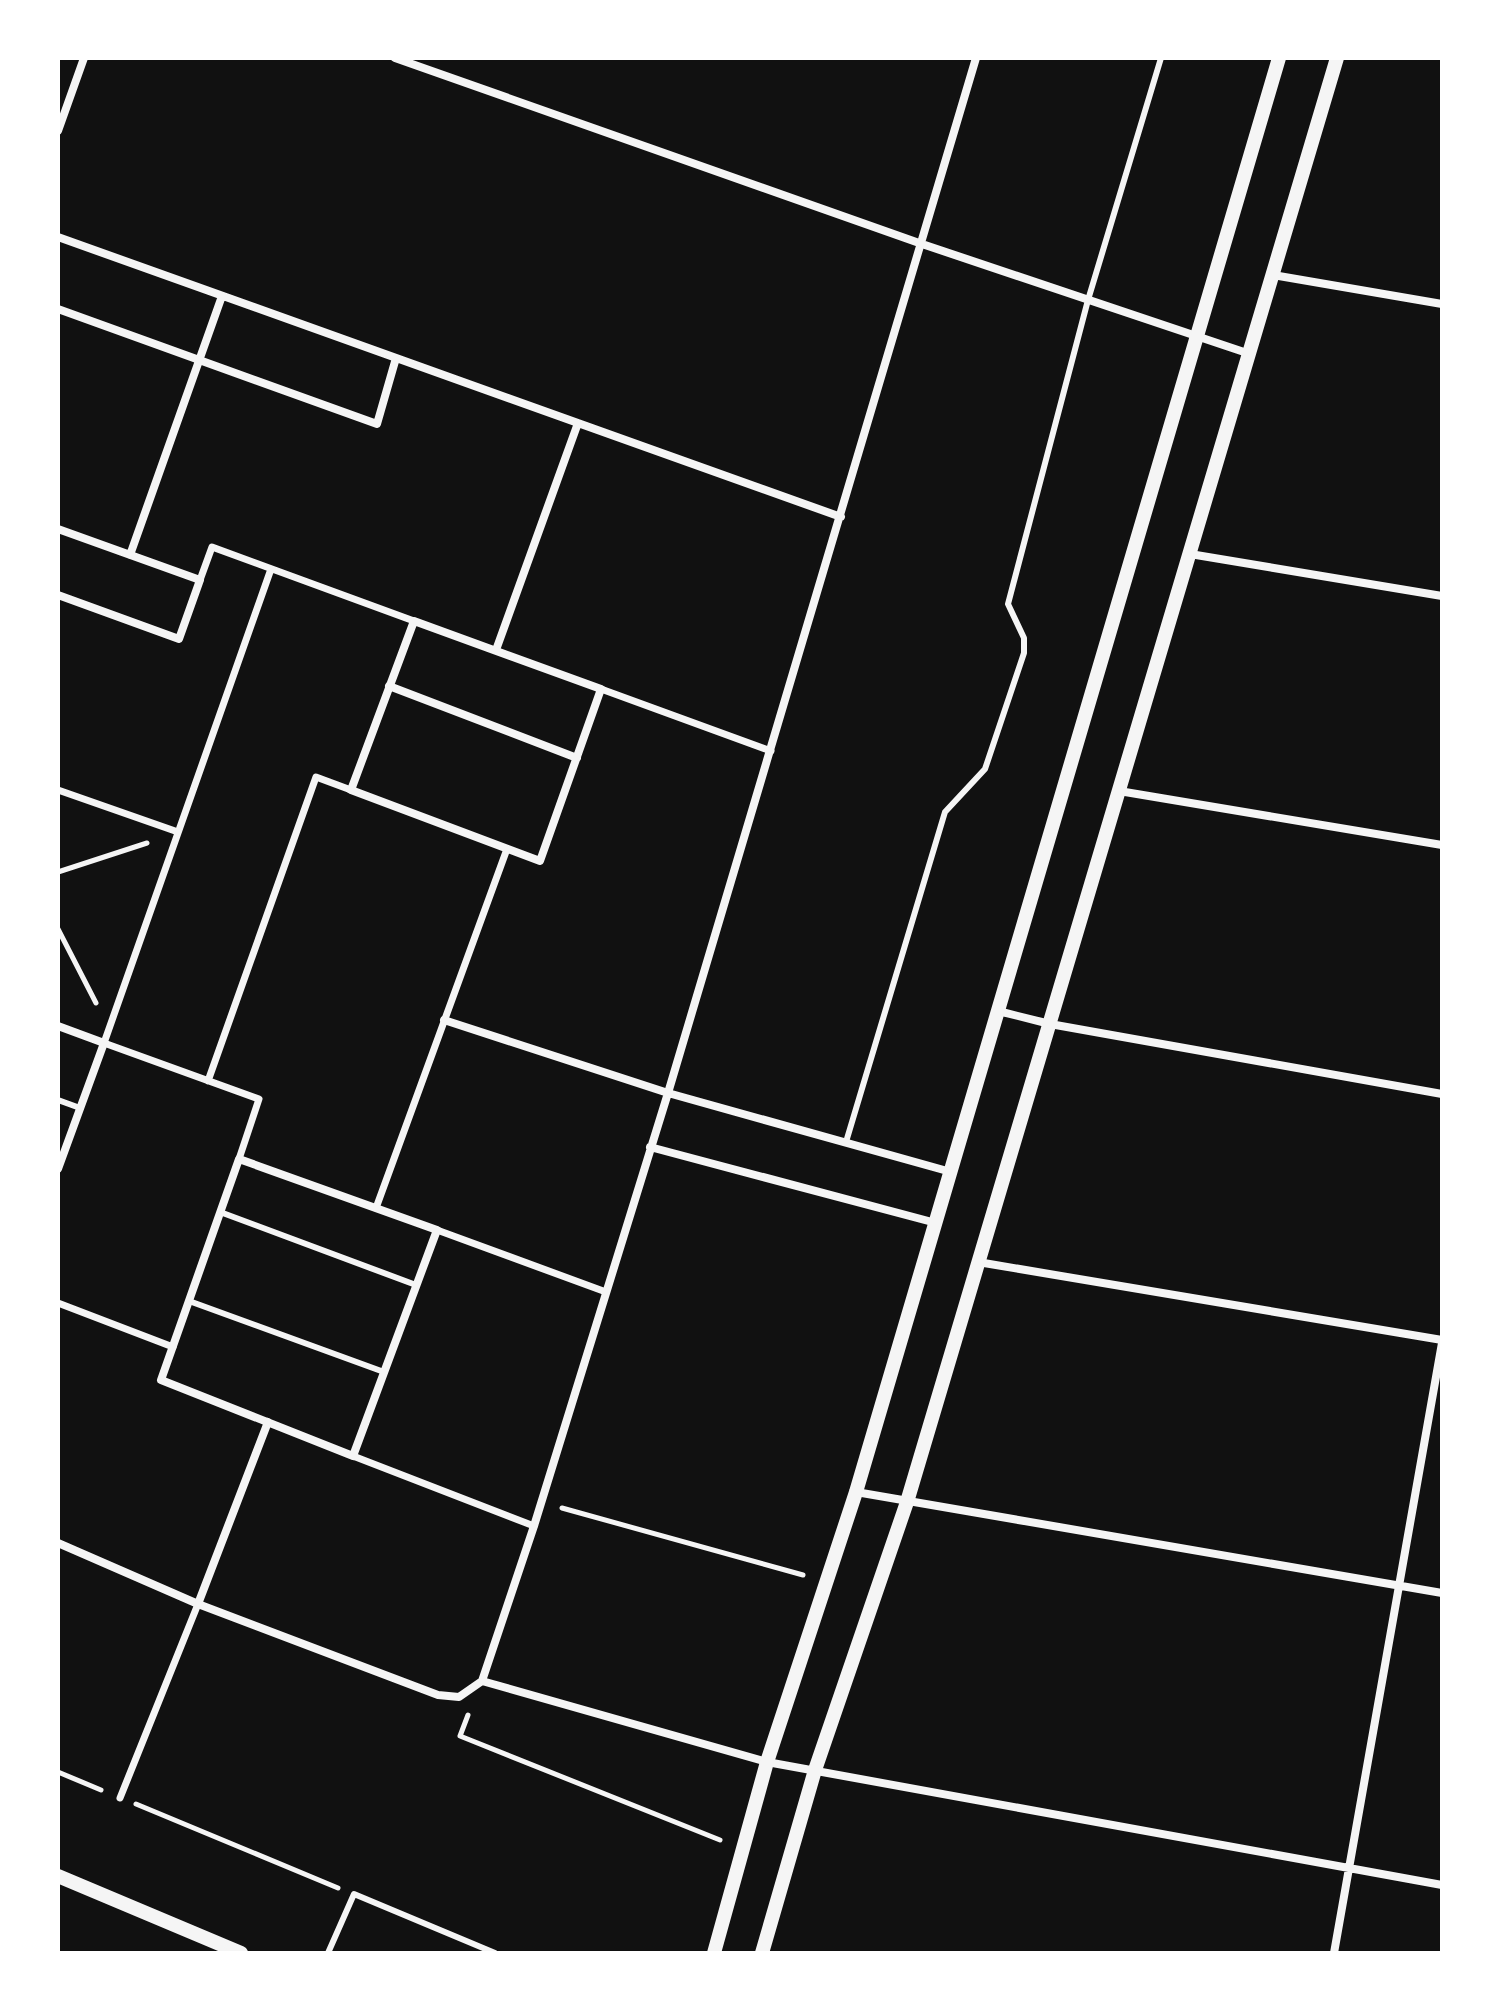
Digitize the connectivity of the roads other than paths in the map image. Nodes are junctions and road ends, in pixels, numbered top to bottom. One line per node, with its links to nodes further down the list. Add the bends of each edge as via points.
1 (84, 58): 7 (street)
2 (395, 58): 9 (street)
3 (976, 58): 9 (street)
4 (1161, 58): 12 (lane)
5 (1279, 58): 15 (street)
6 (1337, 58): 10 (street)
7 (58, 131)
8 (58, 237): 11 (street)
9 (922, 244): 12 (street); 20 (street)
10 (1273, 275): 13 (street); 16 (street)
11 (222, 296): 17 (street); 18 (street)
12 (1088, 300): 15 (street); 50 (lane, via 1008,604 1024,638 1024,653 985,769 945,812)
13 (1442, 304)
14 (58, 309): 18 (street)
15 (1196, 336): 16 (street); 40 (street)
16 (1250, 354): 22 (street)
17 (396, 358): 18 (street, via 377,424); 19 (street)
18 (199, 361): 23 (street)
19 (578, 423): 20 (street); 29 (street)
20 (841, 517): 32 (street)
21 (58, 529): 23 (street)
22 (1190, 554): 27 (street); 36 (street)
23 (130, 555): 25 (street)
24 (271, 569): 25 (street, via 212,547); 28 (street); 37 (street)
25 (200, 580): 26 (street, via 179,639)
26 (58, 595)
27 (1442, 596)
28 (414, 621): 29 (street); 30 (street)
29 (496, 650): 31 (street)
30 (389, 686): 33 (street); 35 (street)
31 (601, 689): 32 (street); 33 (street)
32 (771, 751): 46 (street)
33 (577, 758): 39 (street, via 540,861)
34 (58, 790): 37 (street)
35 (351, 790): 39 (street); 45 (street, via 316,777)
36 (1119, 791): 38 (street); 42 (street)
37 (178, 832): 44 (street)
38 (1442, 845)
39 (507, 849): 41 (street)
40 (998, 1011): 42 (street); 54 (street)
41 (444, 1020): 46 (street); 55 (street)
42 (1050, 1024): 47 (street); 59 (street)
43 (58, 1026): 44 (street)
44 (104, 1043): 45 (street); 49 (street)
45 (208, 1081): 52 (street, via 259,1099)
46 (668, 1093): 50 (street); 51 (street)
47 (1442, 1094)
48 (58, 1100): 49 (lane)
49 (80, 1108): 53 (street)
50 (846, 1142): 54 (street)
51 (650, 1147): 57 (street); 61 (street)
52 (239, 1159): 55 (street); 56 (street)
53 (58, 1169)
54 (951, 1172): 57 (street)
55 (376, 1208): 58 (street)
56 (220, 1212): 60 (lane); 62 (street)
57 (936, 1223): 69 (street)
58 (437, 1230): 60 (street); 61 (street)
59 (978, 1262): 64 (street); 70 (street)
60 (416, 1285): 66 (street)
61 (606, 1292): 71 (street)
62 (189, 1301): 65 (street); 66 (lane)
63 (58, 1303): 65 (street)
64 (1442, 1342): 73 (street)
65 (173, 1347): 67 (street, via 161,1380)
66 (384, 1372): 68 (street)
67 (268, 1422): 68 (street); 75 (street)
68 (353, 1456): 71 (street)
69 (856, 1492): 70 (street); 77 (street)
70 (907, 1502): 73 (street); 78 (street)
71 (534, 1526): 76 (street)
72 (58, 1543): 75 (street)
73 (1399, 1586): 74 (street); 80 (street)
74 (1442, 1593)
75 (198, 1604): 76 (street, via 438,1695 459,1697); 79 (street)
76 (482, 1681): 77 (street)
77 (767, 1762): 78 (street); 86 (street)
78 (815, 1770): 80 (street); 87 (street)
79 (120, 1798)
80 (1349, 1868): 82 (street); 88 (street)
81 (58, 1876): 83 (street)
82 (1442, 1885)
83 (241, 1953)
84 (328, 1953): 85 (lane, via 354,1894)
85 (495, 1953)
86 (714, 1953)
87 (762, 1953)
88 (1334, 1953)

